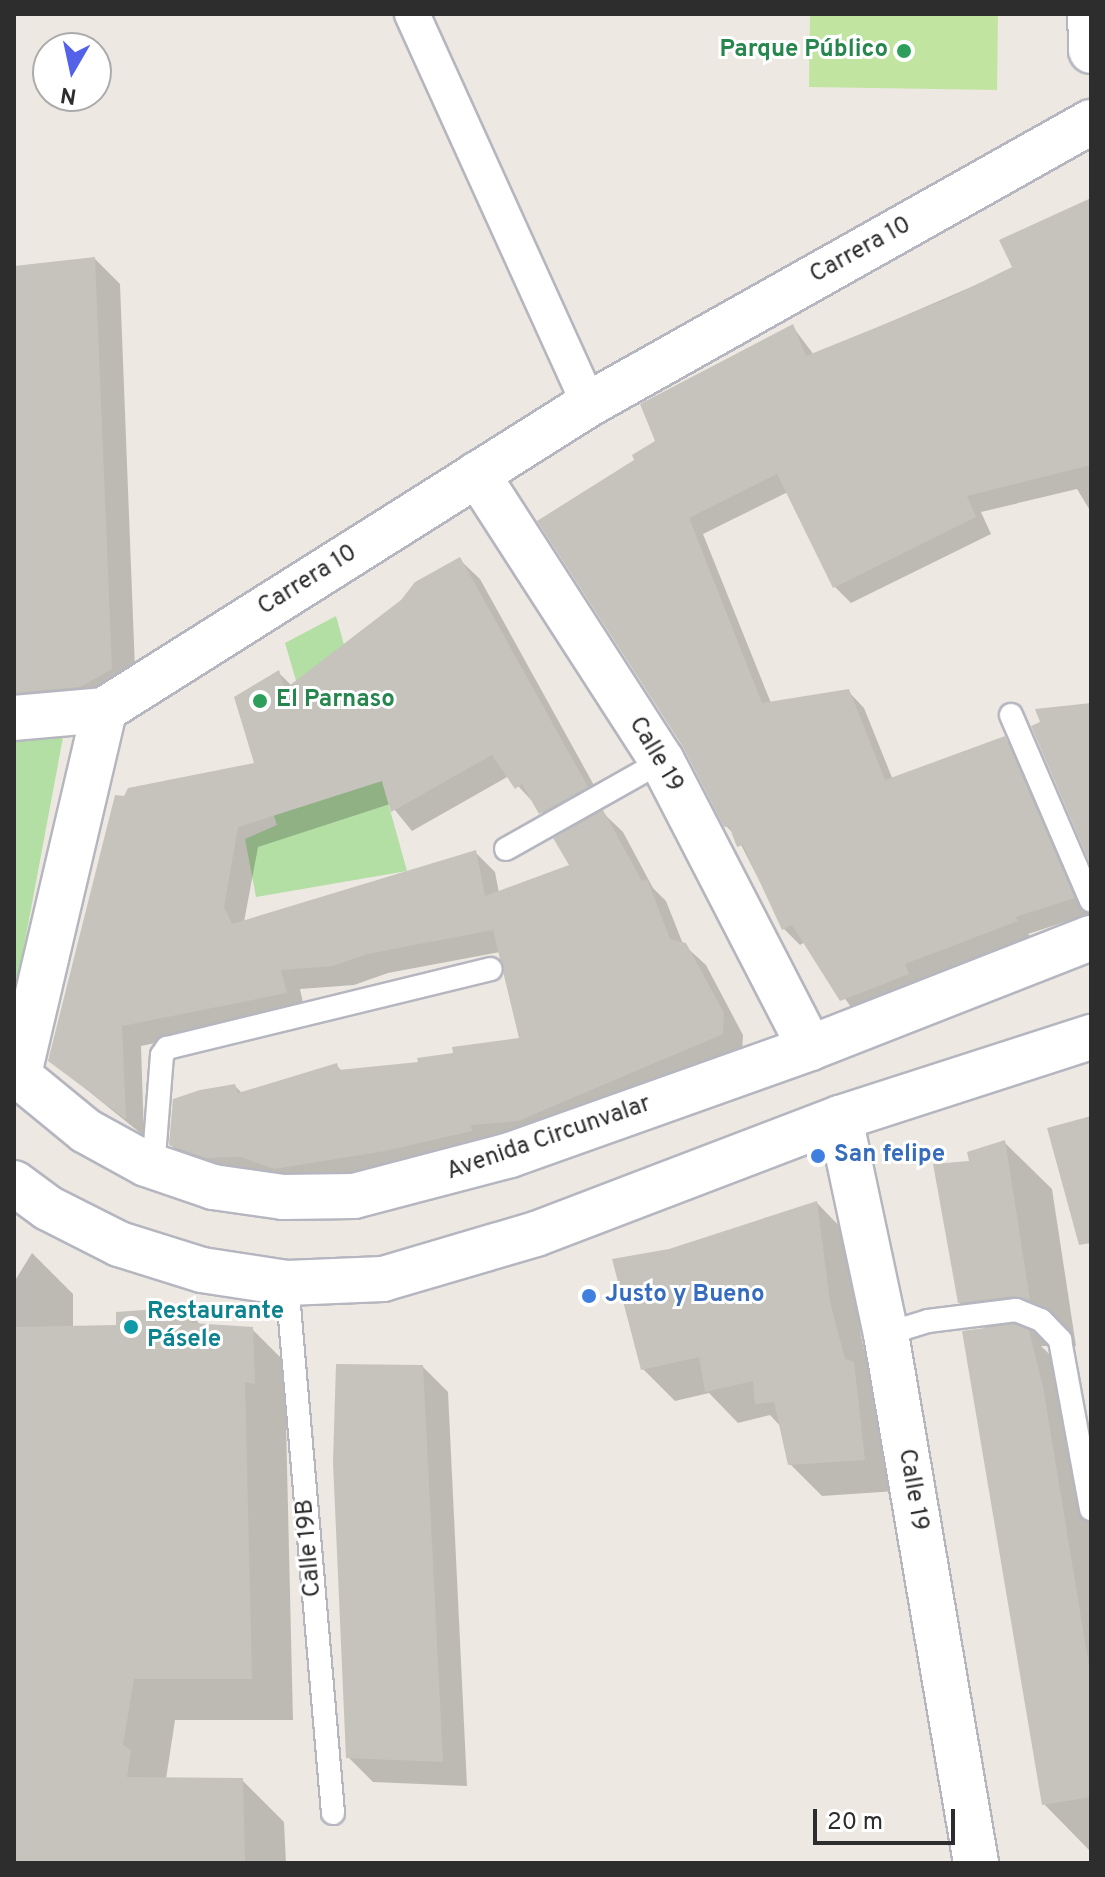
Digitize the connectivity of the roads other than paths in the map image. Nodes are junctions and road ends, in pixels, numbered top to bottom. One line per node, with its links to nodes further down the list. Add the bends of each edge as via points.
1 (412, 14): 5 (street)
2 (1090, 14): 3 (street)
3 (1091, 51)
4 (1091, 122): 5 (street, Carrera 10)
5 (589, 404): 6 (street, Carrera 10)
6 (477, 474): 7 (street, Carrera 10); 10 (street, Calle 19)
7 (104, 710): 9 (street, Carrera 10); 17 (street)
8 (1011, 715): 12 (lane)
9 (14, 718)
10 (662, 761): 11 (lane); 16 (street, Calle 19)
11 (506, 849)
12 (1091, 901)
13 (1091, 938): 16 (street, Avenida Circunvalar)
14 (490, 969): 19 (lane, via 167,1048 155,1144)
15 (1091, 1037): 18 (street)
16 (810, 1048): 19 (street, Avenida Circunvalar, via 510,1155 354,1196 283,1197 241,1191)
17 (16, 1075): 19 (street, Avenida Circunvalar, via 86,1131)
18 (840, 1118): 21 (street, via 521,1239 383,1279); 22 (street, Calle 19)
19 (146, 1164)
20 (14, 1183): 21 (street, via 48,1208 119,1244 202,1270)
21 (287, 1283): 24 (lane, Calle 19B)
22 (886, 1334): 23 (lane, via 928,1321 1016,1310 1041,1320 1060,1340); 25 (street, Calle 19)
23 (1091, 1509)
24 (333, 1813)
25 (976, 1863)

